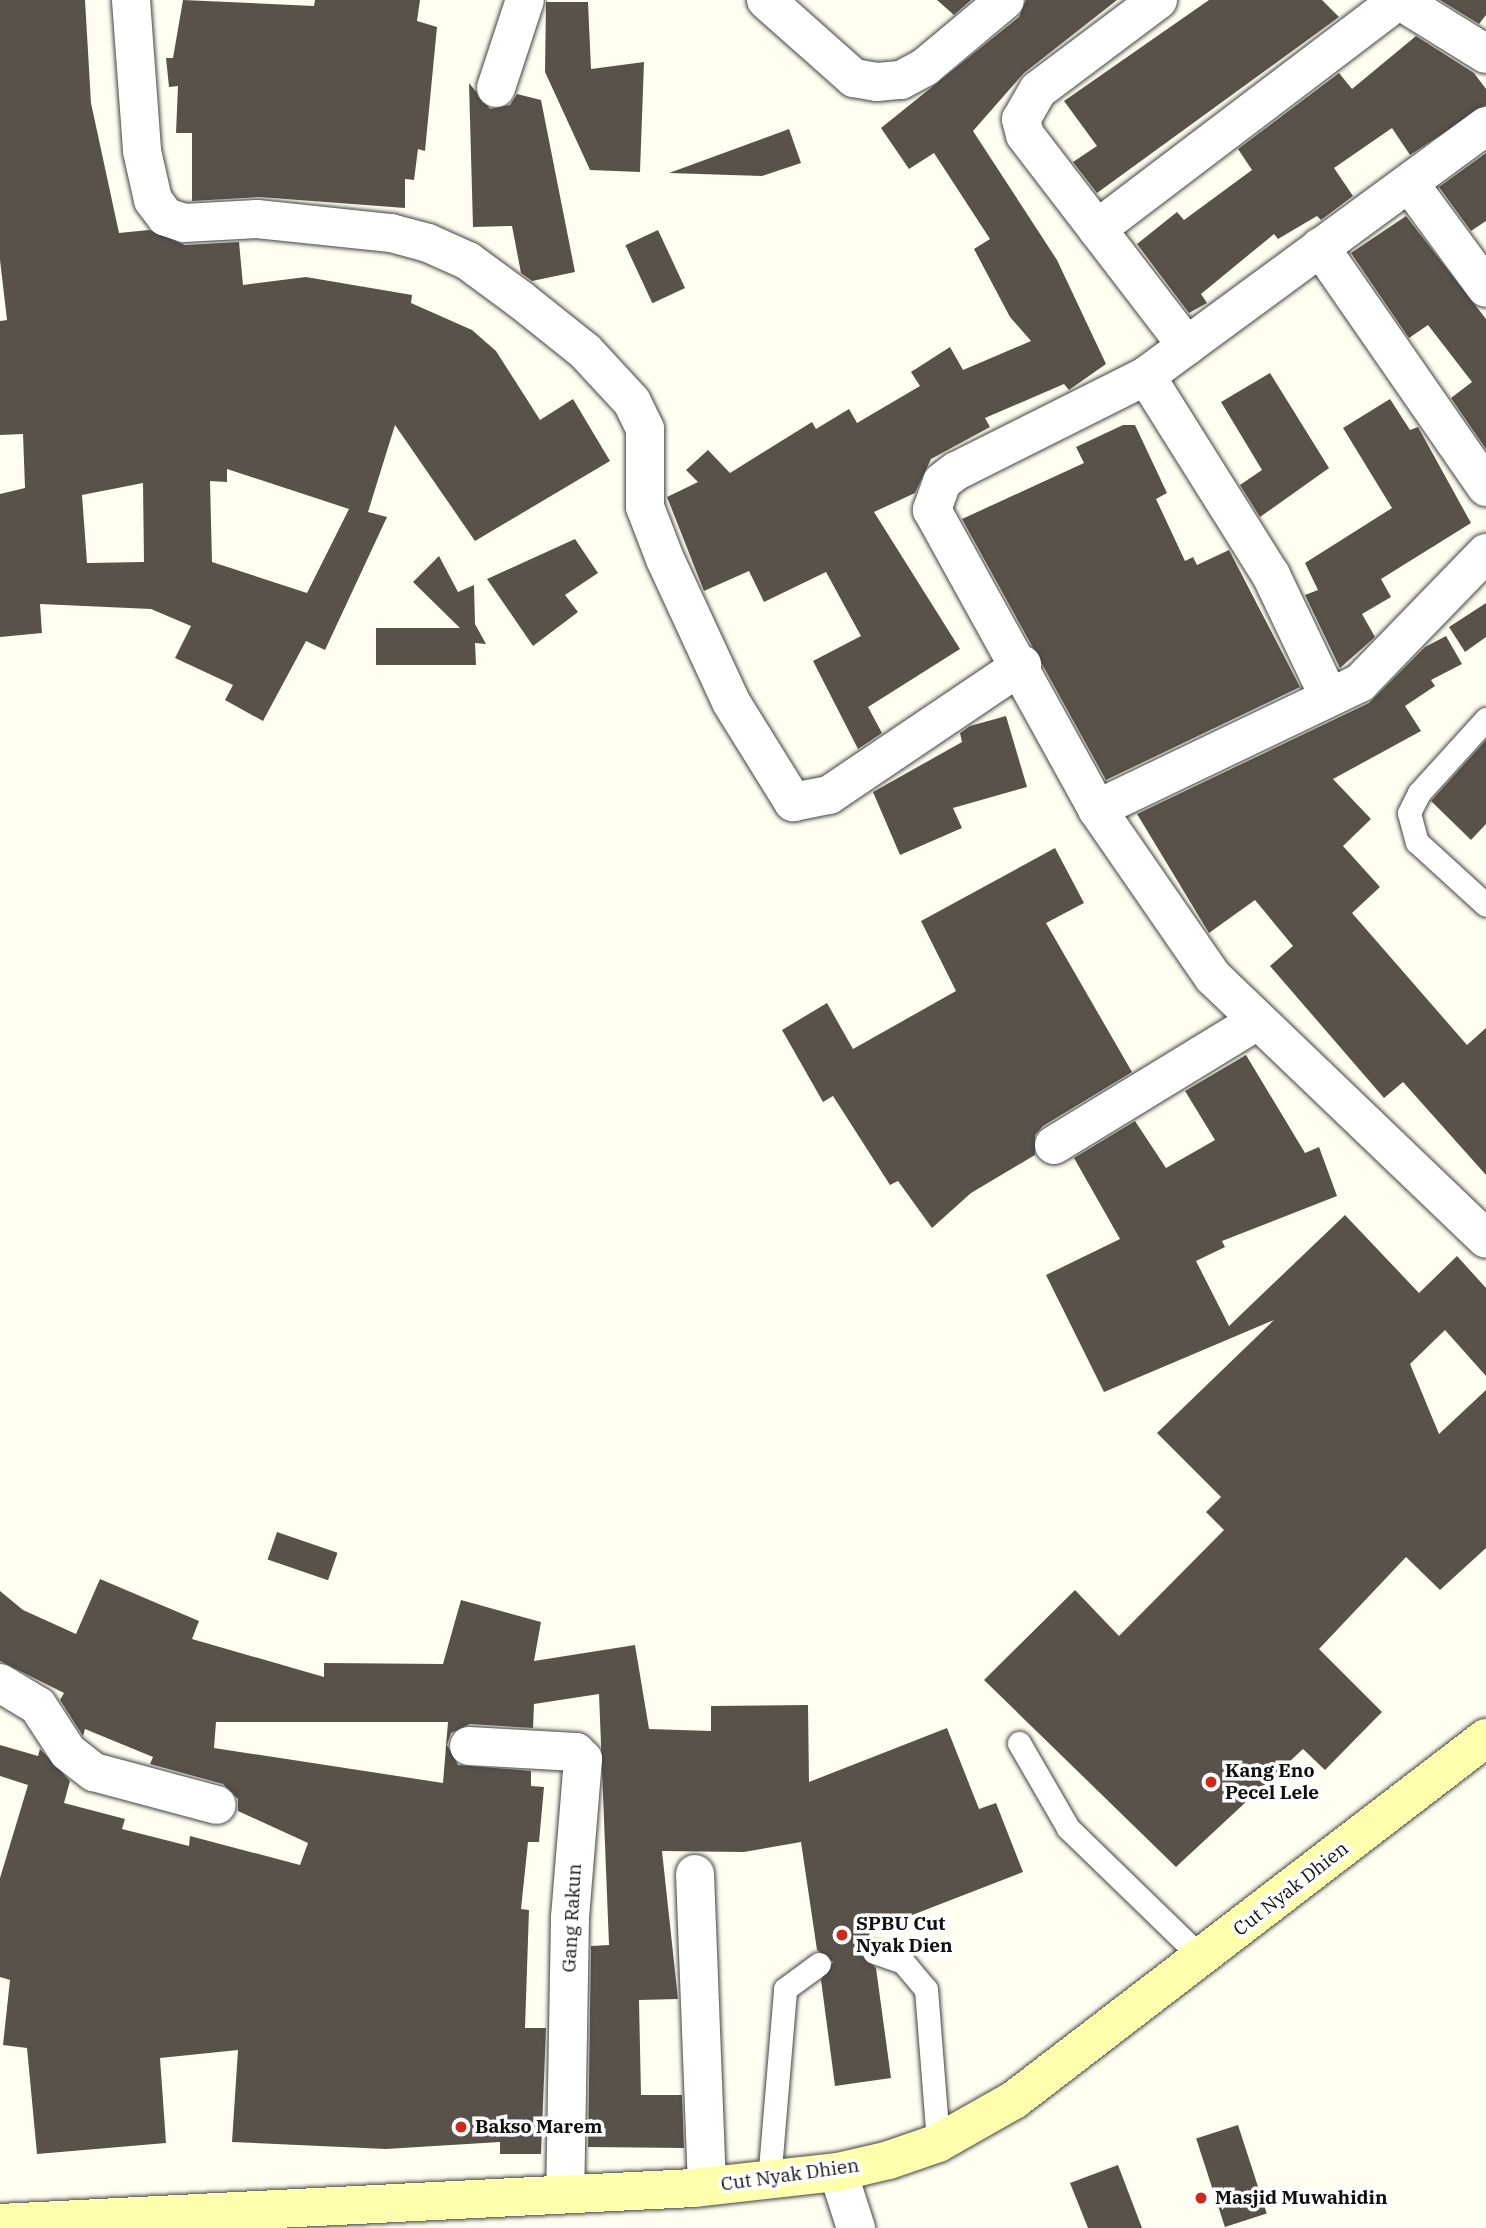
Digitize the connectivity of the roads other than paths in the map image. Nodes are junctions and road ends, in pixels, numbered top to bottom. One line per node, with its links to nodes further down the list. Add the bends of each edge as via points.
1 (131, 0): 18 (street, via 142,151 153,200 166,217 184,223 257,219 378,231 428,243 468,261 585,351 632,402 645,429 645,507 665,559 731,702 793,802 829,795)
2 (525, 0): 8 (street)
3 (766, 0): 4 (street, via 854,78 877,82 901,80 925,67)
4 (1005, 0)
5 (1158, 0): 11 (street, via 1038,90 1021,119 1025,135)
6 (1399, 0): 7 (street); 11 (street)
7 (1486, 54)
8 (496, 88)
9 (1486, 126): 10 (street)
10 (1409, 183): 12 (street); 13 (street)
11 (1097, 229): 14 (street)
12 (1320, 247): 14 (street); 16 (street)
13 (1486, 288)
14 (1187, 346): 15 (street)
15 (1146, 376): 18 (street, via 956,471 934,495 939,526); 19 (street, via 1271,575)
16 (1486, 487)
17 (1486, 553): 19 (street, via 1381,668)
18 (1022, 665): 21 (street)
19 (1329, 697): 21 (street)
20 (1486, 719): 22 (lane, via 1419,793 1409,813 1417,842)
21 (1097, 809): 23 (street, via 1213,977)
22 (1486, 905)
23 (1257, 1021): 24 (street); 25 (street)
24 (1054, 1145)
25 (1486, 1239)
26 (0, 1683): 30 (street, via 38,1706 68,1752 94,1772)
27 (1486, 1738): 33 (main road, Cut Nyak Dhien)
28 (1018, 1743): 33 (lane, via 1068,1828)
29 (469, 1746): 39 (street, Gang Rakun, via 576,1752 583,1759 570,1918)
30 (217, 1805)
31 (695, 1874): 38 (street)
32 (874, 1952): 35 (lane, via 903,1962 926,1989)
33 (1202, 1958): 35 (main road, Cut Nyak Dhien, via 1014,2100)
34 (819, 1964): 37 (lane, via 785,1989)
35 (938, 2143): 36 (main road, Cut Nyak Dhien)
36 (838, 2172): 37 (main road, Cut Nyak Dhien); 41 (street)
37 (769, 2181): 38 (main road, Cut Nyak Dhien)
38 (706, 2186): 39 (main road, Cut Nyak Dhien)
39 (565, 2194): 40 (main road, Cut Nyak Dhien)
40 (0, 2224)
41 (856, 2228)

